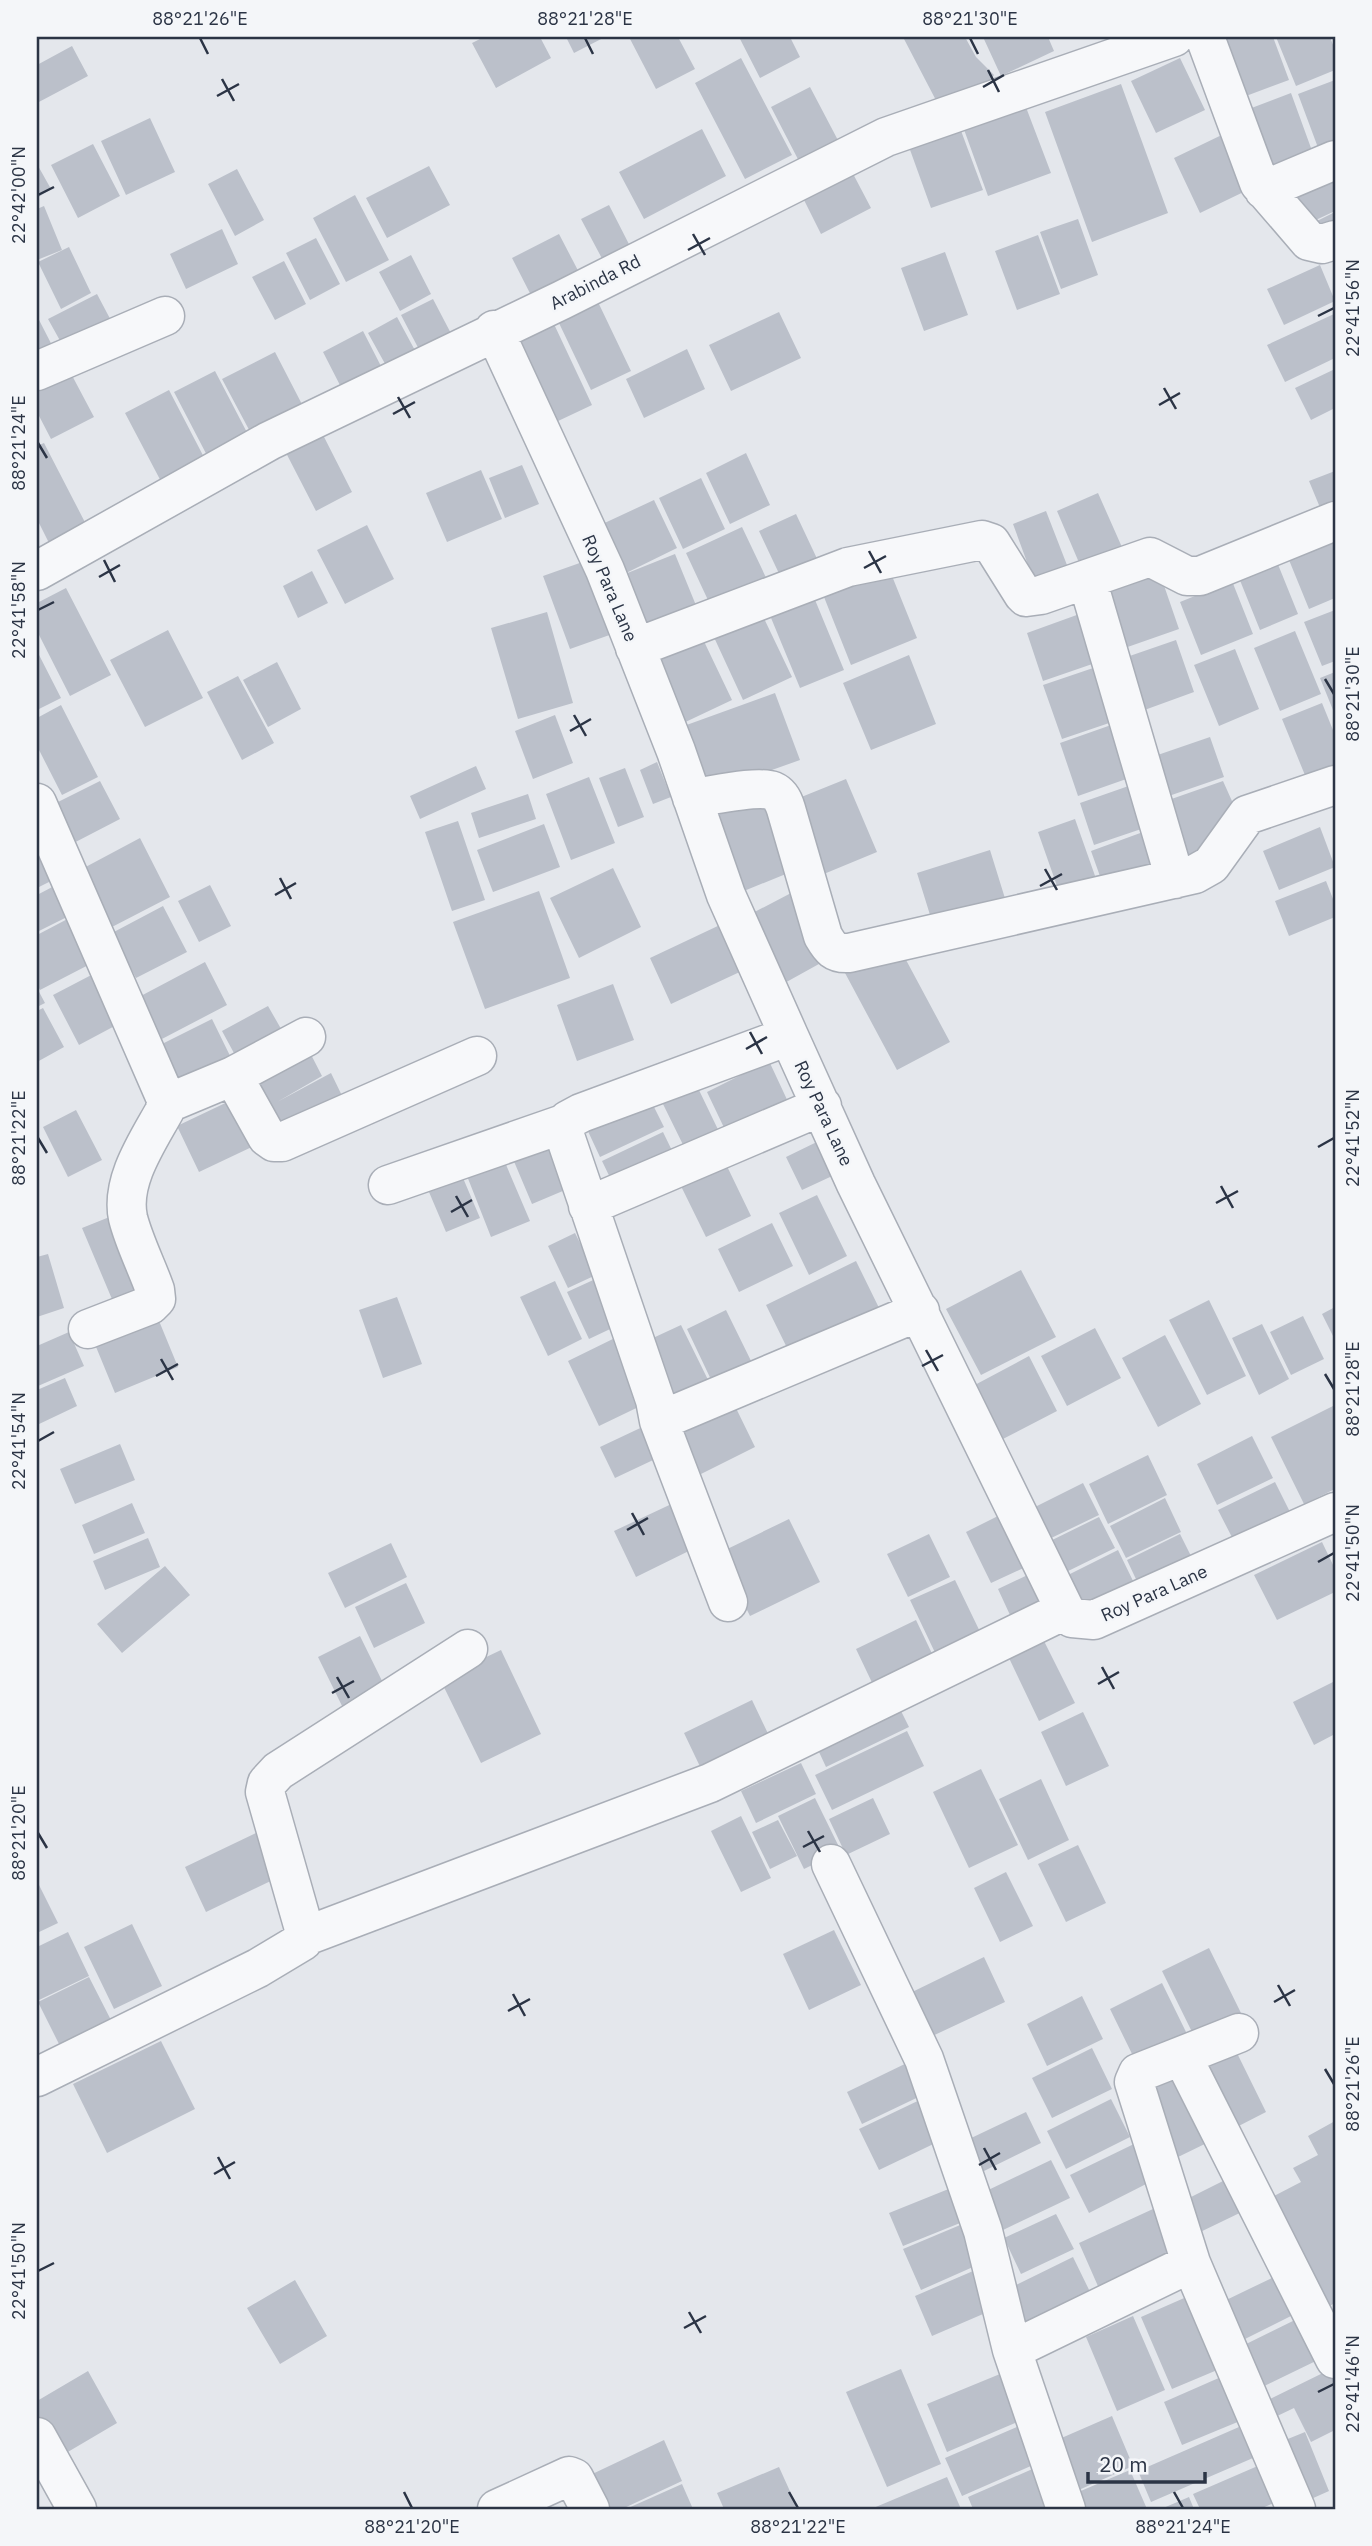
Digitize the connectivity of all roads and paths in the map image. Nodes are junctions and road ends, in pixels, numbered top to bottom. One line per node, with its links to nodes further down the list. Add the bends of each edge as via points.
1 (1174, 37): 7 (street, Arabinda Rd, via 886,137)
2 (1205, 37): 4 (street)
3 (1335, 160): 4 (street)
4 (1264, 190): 5 (street, via 1309,241)
5 (1335, 240)
6 (164, 316): 8 (street)
7 (494, 330): 10 (street, Arabinda Rd, via 269,441); 12 (street, Roy Para Lane, via 605,570)
8 (37, 371)
9 (1335, 521): 11 (street, via 1200,576 1187,576 1150,557)
10 (37, 571)
11 (1087, 579): 12 (street, via 1026,597 991,543 982,540 848,567); 16 (street)
12 (635, 648): 14 (street, Roy Para Lane)
13 (1335, 785): 16 (street, via 1247,815 1211,865)
14 (692, 798): 16 (street, via 760,789 778,794 823,936 838,954); 18 (street, Roy Para Lane, via 726,895)
15 (37, 803): 21 (street)
16 (1175, 879)
17 (306, 1037): 20 (street)
18 (789, 1037): 22 (street, Roy Para Lane); 23 (street, via 581,1113)
19 (477, 1056): 20 (street, via 282,1142 267,1137)
20 (233, 1076): 21 (street)
21 (166, 1104): 27 (street, via 133,1168 128,1204 128,1217 156,1300)
22 (822, 1106): 25 (street); 26 (street, Roy Para Lane)
23 (566, 1124): 24 (street); 25 (street, via 563,1130)
24 (388, 1185)
25 (588, 1206): 28 (street)
26 (920, 1311): 28 (street); 31 (street, Roy Para Lane)
27 (88, 1329)
28 (659, 1421): 30 (street)
29 (1335, 1512): 31 (street, Roy Para Lane, via 1094,1619 1072,1618)
30 (728, 1602)
31 (1065, 1610): 34 (street, via 710,1783)
32 (468, 1649): 34 (street, via 278,1771 267,1783 265,1792)
33 (831, 1864): 39 (street, via 936,2089 983,2231)
34 (306, 1936): 37 (street, via 297,1947 258,1968)
35 (1239, 2033): 36 (street)
36 (1182, 2056): 38 (street, via 1138,2073 1134,2082); 40 (street)
37 (37, 2077)
38 (1191, 2263): 39 (street); 46 (street)
39 (1012, 2350): 45 (street)
40 (1335, 2359)
41 (37, 2437): 42 (street)
42 (77, 2509)
43 (497, 2509): 44 (street, via 569,2476)
44 (590, 2509)
45 (1066, 2509)
46 (1296, 2509)

